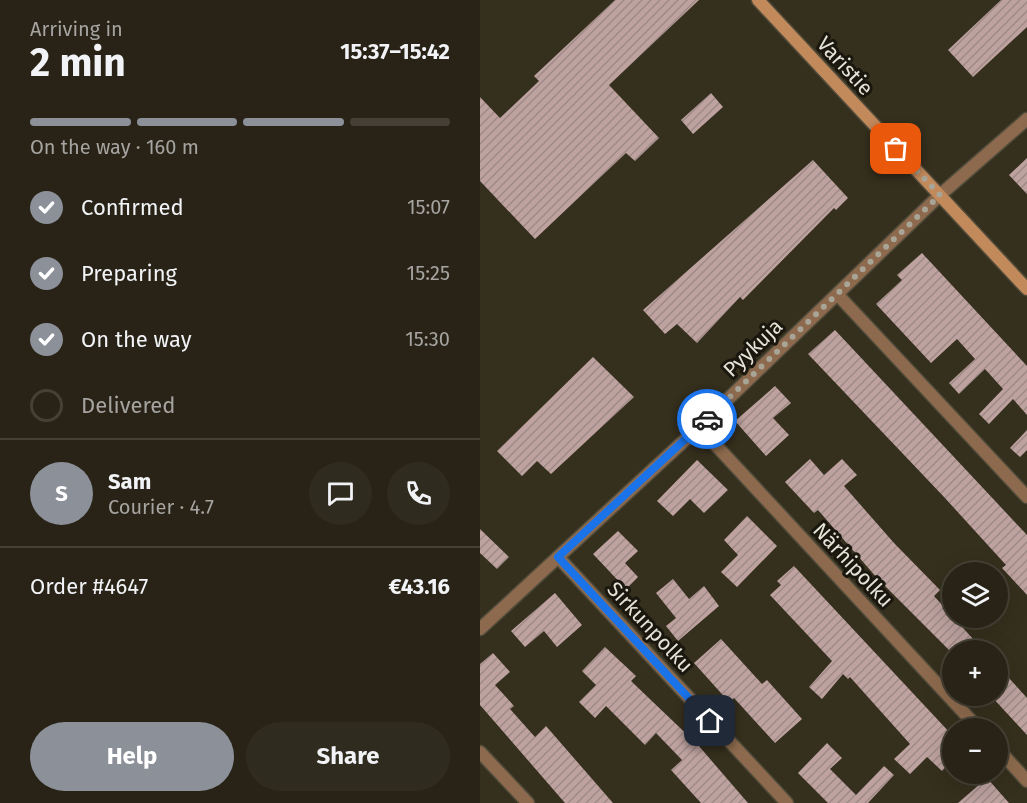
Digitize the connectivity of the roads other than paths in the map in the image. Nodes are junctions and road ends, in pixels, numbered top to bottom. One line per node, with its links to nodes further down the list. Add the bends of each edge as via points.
1 (758, 0): 3 (street, Varistie)
2 (1027, 119): 3 (street, Pyykuja)
3 (940, 195): 4 (street, Varistie); 5 (street, Pyykuja)
4 (1027, 289)
5 (838, 295): 6 (street, Pyykuja); 7 (street)
6 (699, 427): 8 (street, Pyykuja); 10 (street, Närhipolku)
7 (1027, 497)
8 (558, 557): 9 (street, Pyykuja); 15 (street, Sirkunpolku)
9 (480, 629)
10 (969, 718)
11 (480, 752): 14 (street)
12 (1008, 760): 13 (street)
13 (1027, 781)
14 (528, 803)
15 (787, 803)

